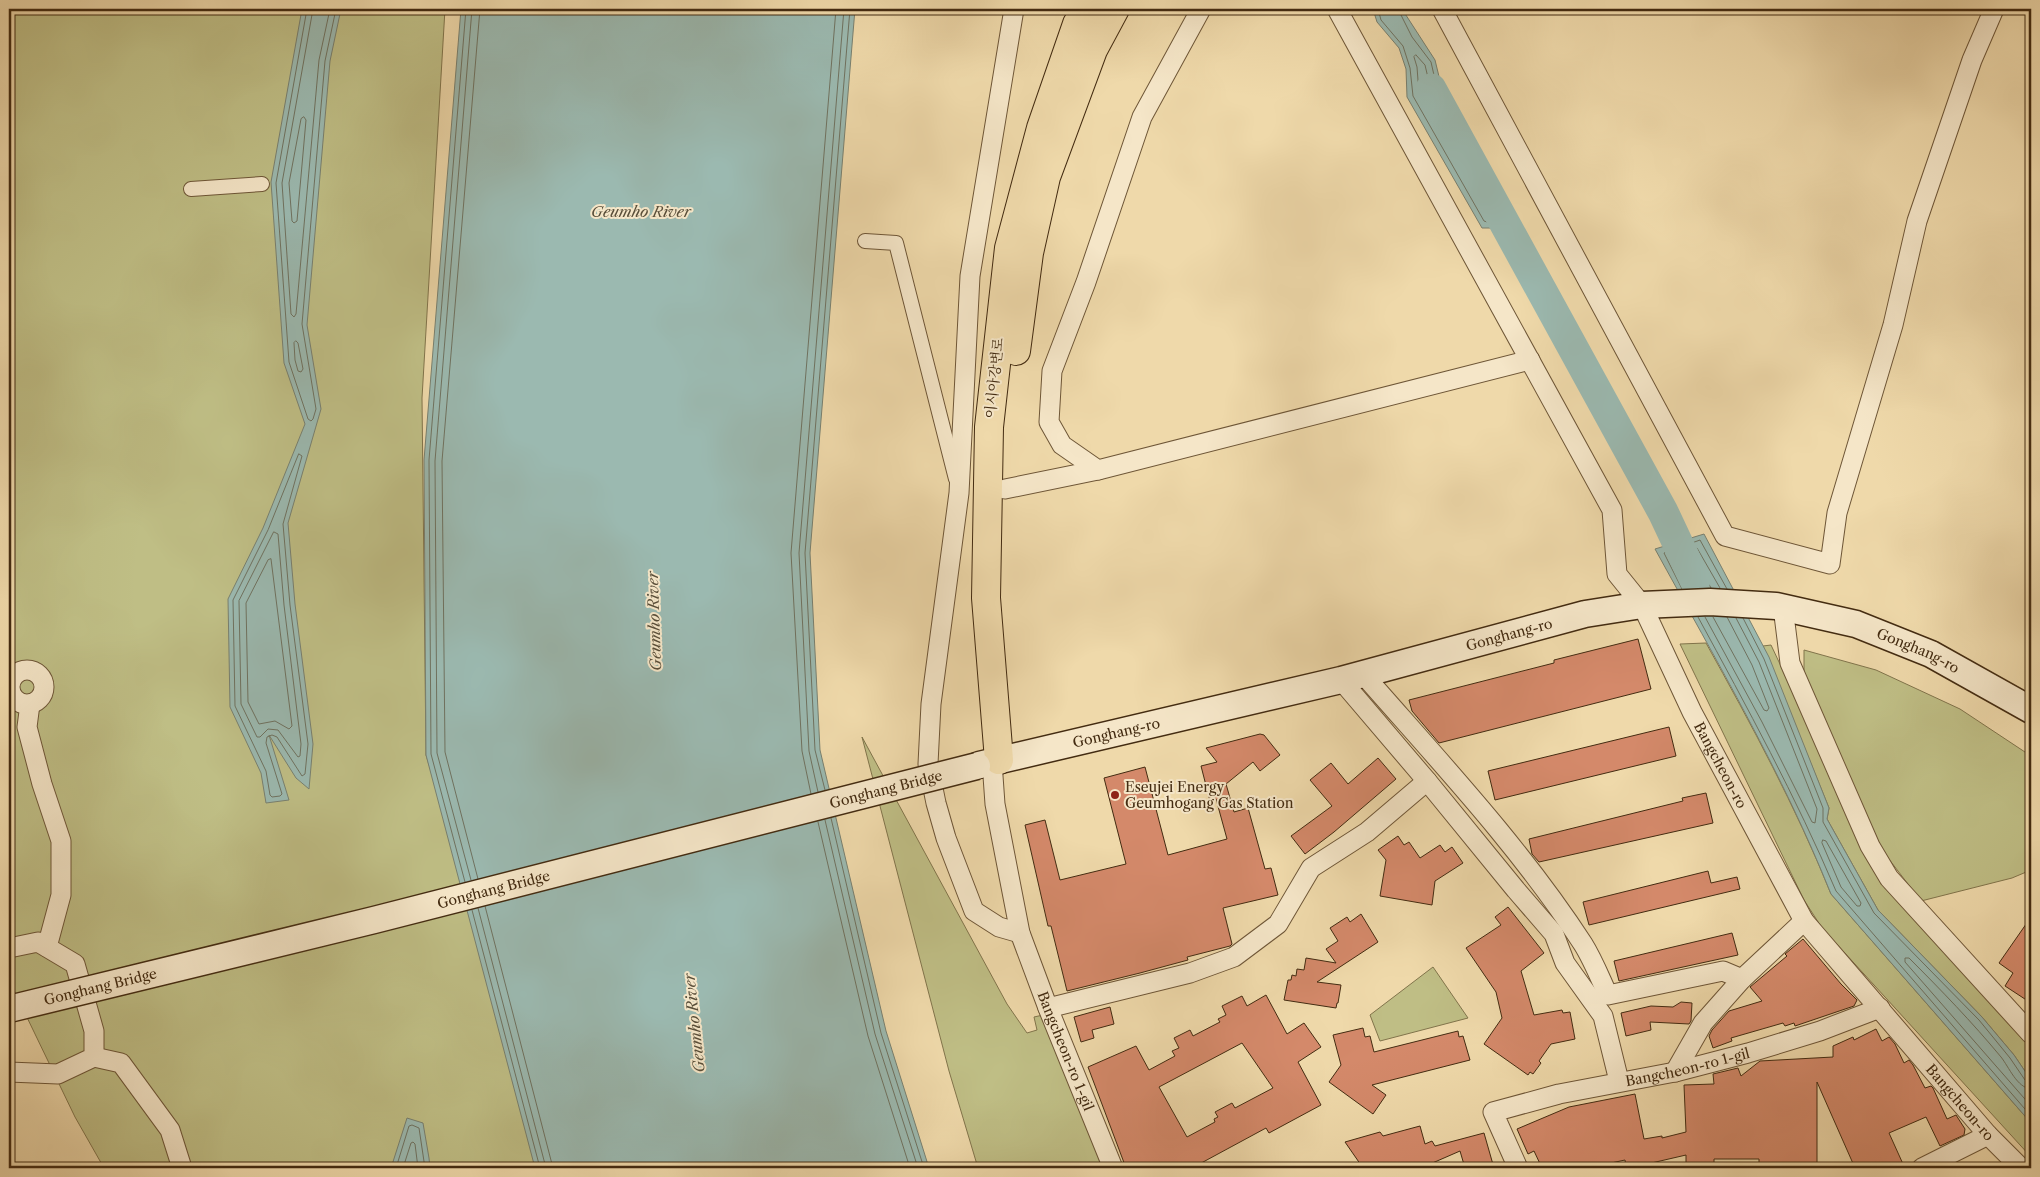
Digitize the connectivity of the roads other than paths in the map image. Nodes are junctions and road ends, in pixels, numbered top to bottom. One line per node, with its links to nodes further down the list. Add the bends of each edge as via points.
1 (1014, 9): 14 (street, via 970,276)
2 (1086, 9): 20 (highway, 이시아강변로, via 1077,24 1041,128 1009,248 989,427 986,598)
3 (1115, 9): 13 (highway, 이시아강변로, via 1093,50 1046,177 1029,253 1005,430)
4 (1201, 9): 12 (street, via 1142,116 1052,371 1049,422 1062,445)
5 (1337, 9): 11 (street, Bangcheon-ro)
6 (1442, 9): 7 (street, via 1725,536 1830,564 1837,513 1893,325 1917,221 1972,60)
7 (1994, 9)
8 (262, 184): 9 (street)
9 (191, 189)
10 (866, 241): 14 (street, via 896,243)
11 (1530, 360): 12 (street); 15 (street, Bangcheon-ro, via 1612,510 1617,574)
12 (1098, 470): 13 (street)
13 (1005, 489): 20 (highway, 이시아강변로, via 1004,636)
14 (960, 493): 23 (street, via 931,704 928,764 946,838 974,911 999,927)
15 (1642, 606): 16 (main road, Gonghang-ro, via 1710,602); 17 (main road, Gonghang-ro, via 1585,614); 22 (street, Bangcheon-ro, via 1692,712)
16 (1783, 607): 19 (main road, Gonghang-ro, via 1856,624 1930,654); 30 (street, via 1790,663 1870,846 1889,878)
17 (1352, 677): 20 (main road, Gonghang-ro); 21 (street); 26 (street, via 1488,818 1584,945 1608,995 1723,970)
18 (30, 704): 24 (street, via 27,726 61,841 61,895)
19 (2031, 710)
20 (996, 761): 23 (street, Bangcheon-ro 1-gil, via 995,804); 29 (main road, Gonghang Bridge, bridge, via 374,920)
21 (1428, 781): 27 (street, via 1367,832 1311,868 1278,924 1234,957 1190,973); 34 (street, via 1554,934 1565,963 1603,1016)
22 (1804, 921): 26 (street); 28 (street, Bangcheon-ro)
23 (1020, 934): 27 (street, Bangcheon-ro 1-gil)
24 (47, 947): 25 (street, via 38,942); 31 (street, via 75,964 94,1031)
25 (9, 948)
26 (1742, 979): 33 (street, via 1703,1023)
27 (1048, 1008): 37 (street, Bangcheon-ro 1-gil)
28 (1880, 1008): 33 (street, Bangcheon-ro 1-gil, via 1820,1031); 35 (street, Bangcheon-ro)
29 (9, 1009)
30 (2031, 1034)
31 (94, 1057): 32 (street, via 58,1074); 36 (street, via 121,1063 170,1130)
32 (9, 1072)
33 (1675, 1072): 34 (street, Bangcheon-ro 1-gil)
34 (1619, 1081): 38 (street, Bangcheon-ro 1-gil, via 1493,1112)
35 (1988, 1135): 39 (street); 40 (street, Bangcheon-ro)
36 (182, 1168)
37 (1113, 1168)
38 (1518, 1168)
39 (1922, 1168)
40 (2021, 1168)

